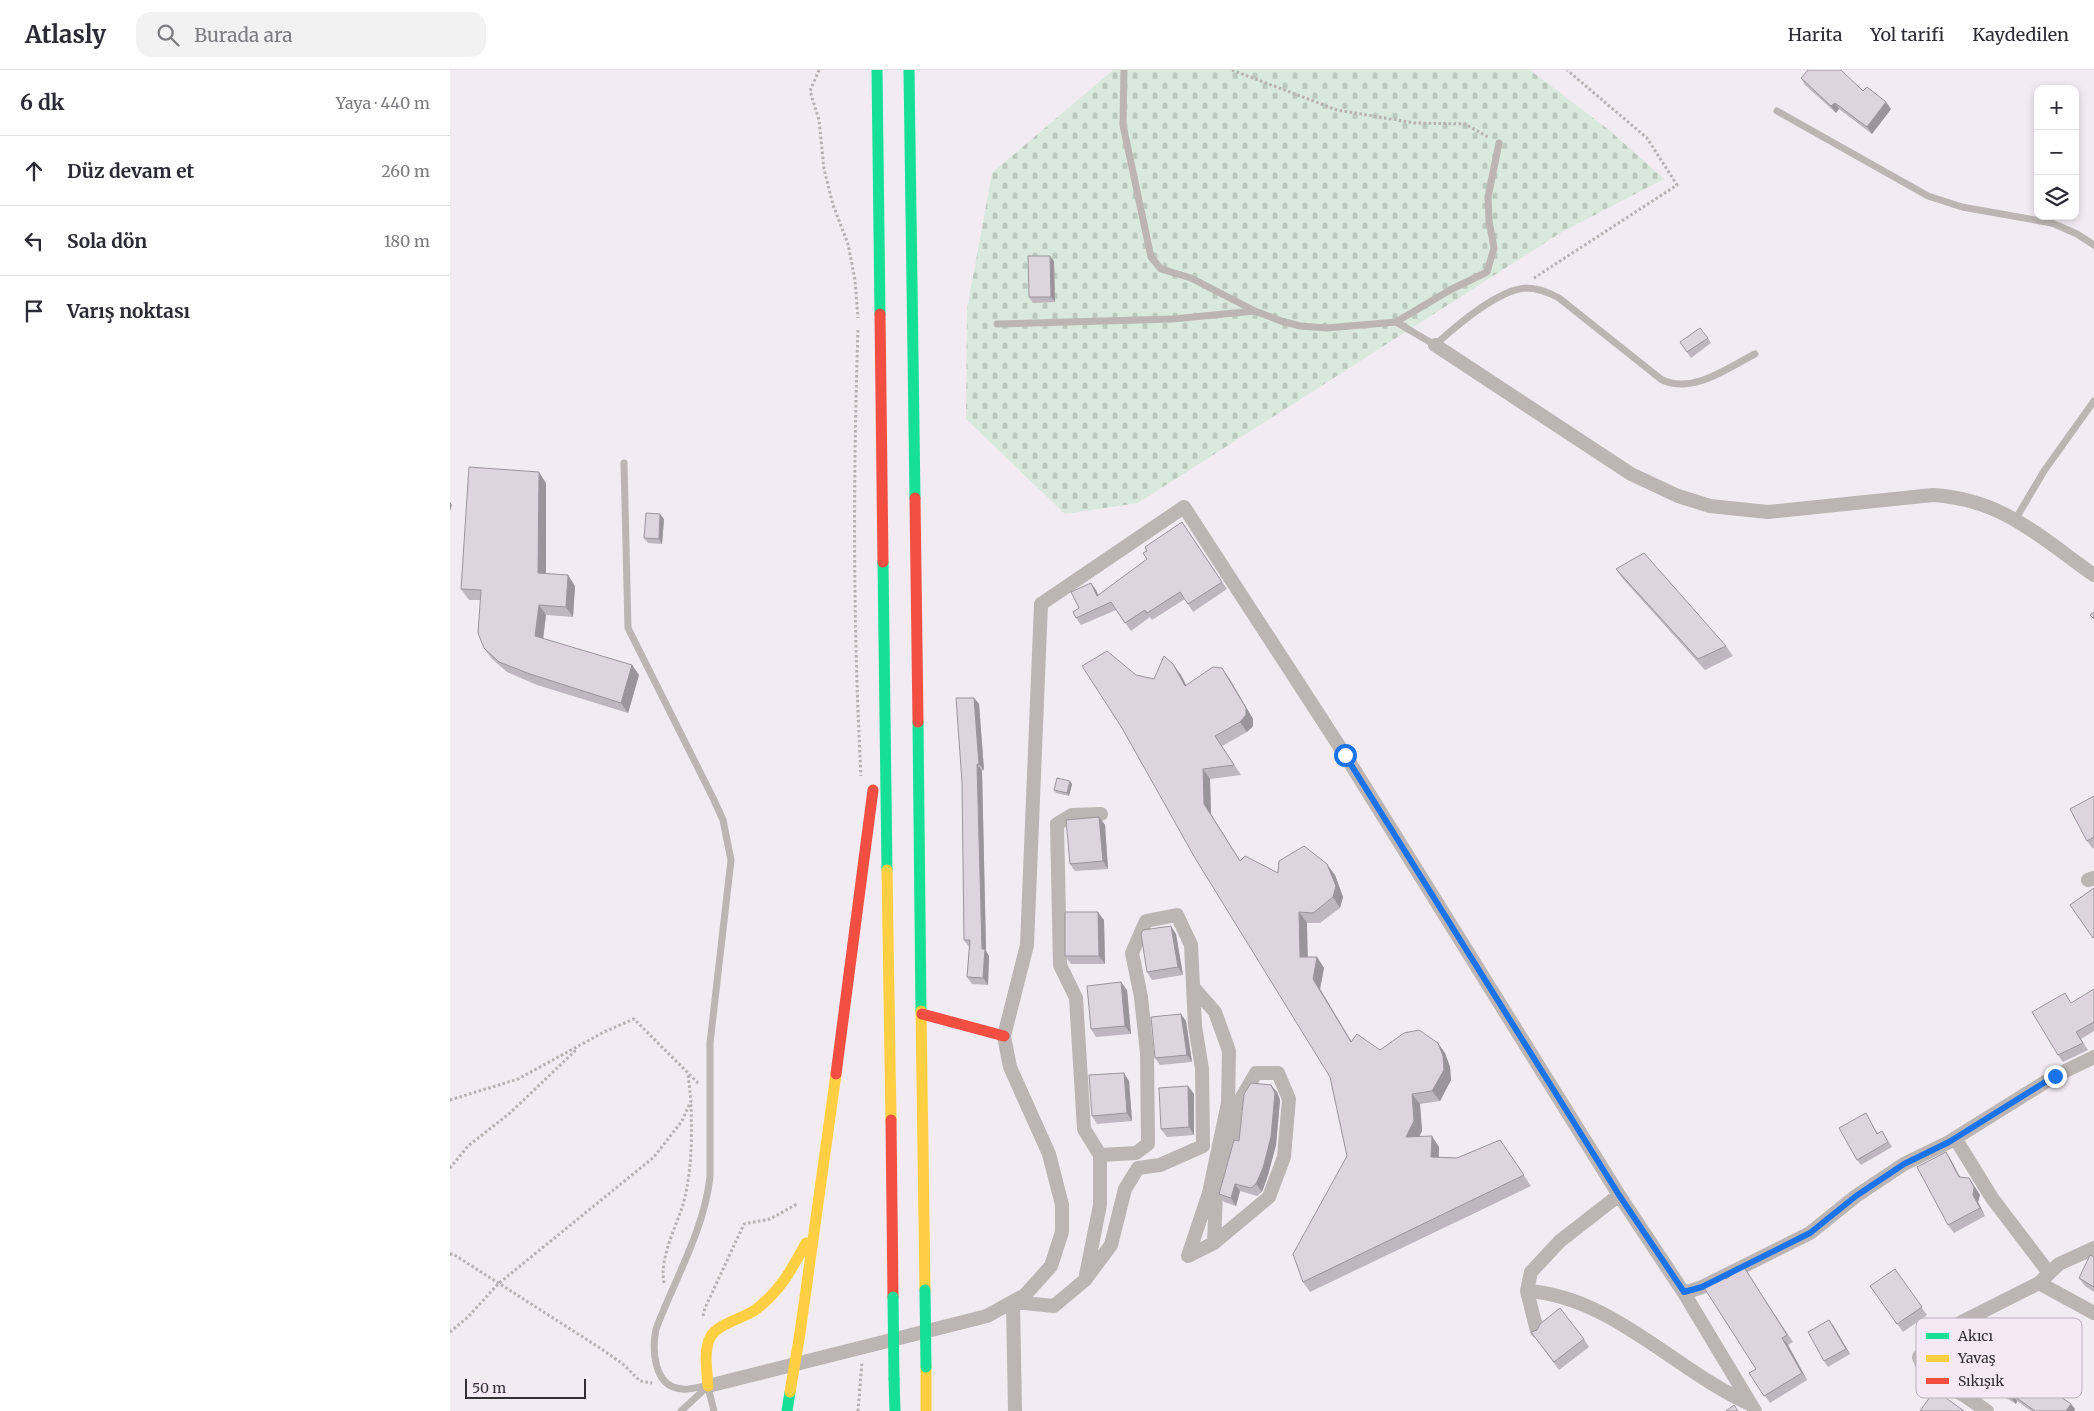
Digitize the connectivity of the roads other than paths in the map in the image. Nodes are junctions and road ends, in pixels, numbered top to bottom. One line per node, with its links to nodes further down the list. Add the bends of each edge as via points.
1 (877, 70): 12 (highway)
2 (909, 70): 19 (highway)
3 (1124, 70): 7 (lane, via 1123,125 1151,257 1161,269 1192,278)
4 (1777, 111): 6 (lane, via 1928,196 1970,209 2052,223)
5 (1499, 144): 8 (lane, via 1488,197 1494,248 1487,272)
6 (2094, 245)
7 (1255, 311): 8 (lane, via 1312,328); 9 (lane, via 1173,319)
8 (1396, 322): 10 (lane)
9 (997, 324)
10 (1435, 345): 11 (lane, via 1469,316 1516,290 1539,289 1559,298 1669,383 1693,384); 15 (street, via 1631,474 1678,496 1710,506 1768,512 1906,497 1947,496 1975,501)
11 (1755, 354)
12 (881, 385): 25 (highway, via 874,776 860,902); 43 (highway, bridge)
13 (2094, 401): 15 (lane, via 2044,471)
14 (624, 463): 37 (lane, via 628,628 714,800 731,860 710,1042 708,1196 701,1221 666,1301 653,1344 658,1370 671,1386 681,1390)
15 (2015, 520): 16 (street)
16 (2094, 575)
17 (1101, 814): 23 (street, via 1072,815 1057,824 1060,965 1076,998 1084,1129)
18 (1194, 988): 23 (street, via 1191,945 1177,915 1146,920 1132,953 1147,1053 1148,1144 1136,1153); 26 (street, via 1215,1012 1229,1051 1226,1112 1209,1193 1188,1256); 29 (street, via 1202,1069 1203,1146 1160,1165 1138,1168 1125,1189 1111,1245)
19 (922, 1014): 20 (highway); 44 (highway, bridge)
20 (1004, 1036): 24 (street, via 1027,945 1041,604 1184,507 1345,755); 33 (street, via 1010,1067 1049,1154 1062,1205 1062,1232 1050,1266 1025,1295)
21 (2094, 1057): 22 (street, via 2055,1076)
22 (1955, 1138): 28 (street, via 1992,1198); 32 (street, via 1904,1164 1856,1196 1810,1233 1702,1287)
23 (1100, 1155): 29 (street, via 1100,1204)
24 (1619, 1195): 31 (street, via 1560,1241 1531,1272); 32 (street)
25 (814, 1228): 37 (highway, via 790,1274 768,1301 715,1330 707,1344); 42 (highway, bridge)
26 (1214, 1243): 26 (street, via 1269,1197 1284,1157 1289,1099 1278,1073 1256,1073 1236,1109 1233,1134 1216,1194)
27 (2094, 1248): 28 (street, via 2058,1264)
28 (2049, 1273): 30 (street)
29 (1085, 1280): 33 (street, via 1054,1306)
30 (2039, 1283): 34 (street); 35 (street)
31 (1527, 1291): 36 (street); 39 (street, via 1584,1303)
32 (1684, 1292): 39 (street)
33 (1013, 1302): 37 (street, via 987,1316); 45 (street)
34 (2094, 1313)
35 (1970, 1318)
36 (1537, 1331)
37 (708, 1386): 40 (lane); 41 (lane)
38 (1968, 1398): 46 (street)
39 (1753, 1408)
40 (681, 1411)
41 (714, 1411)
42 (787, 1411)
43 (895, 1411)
44 (927, 1411)
45 (1015, 1411)
46 (1987, 1411)

